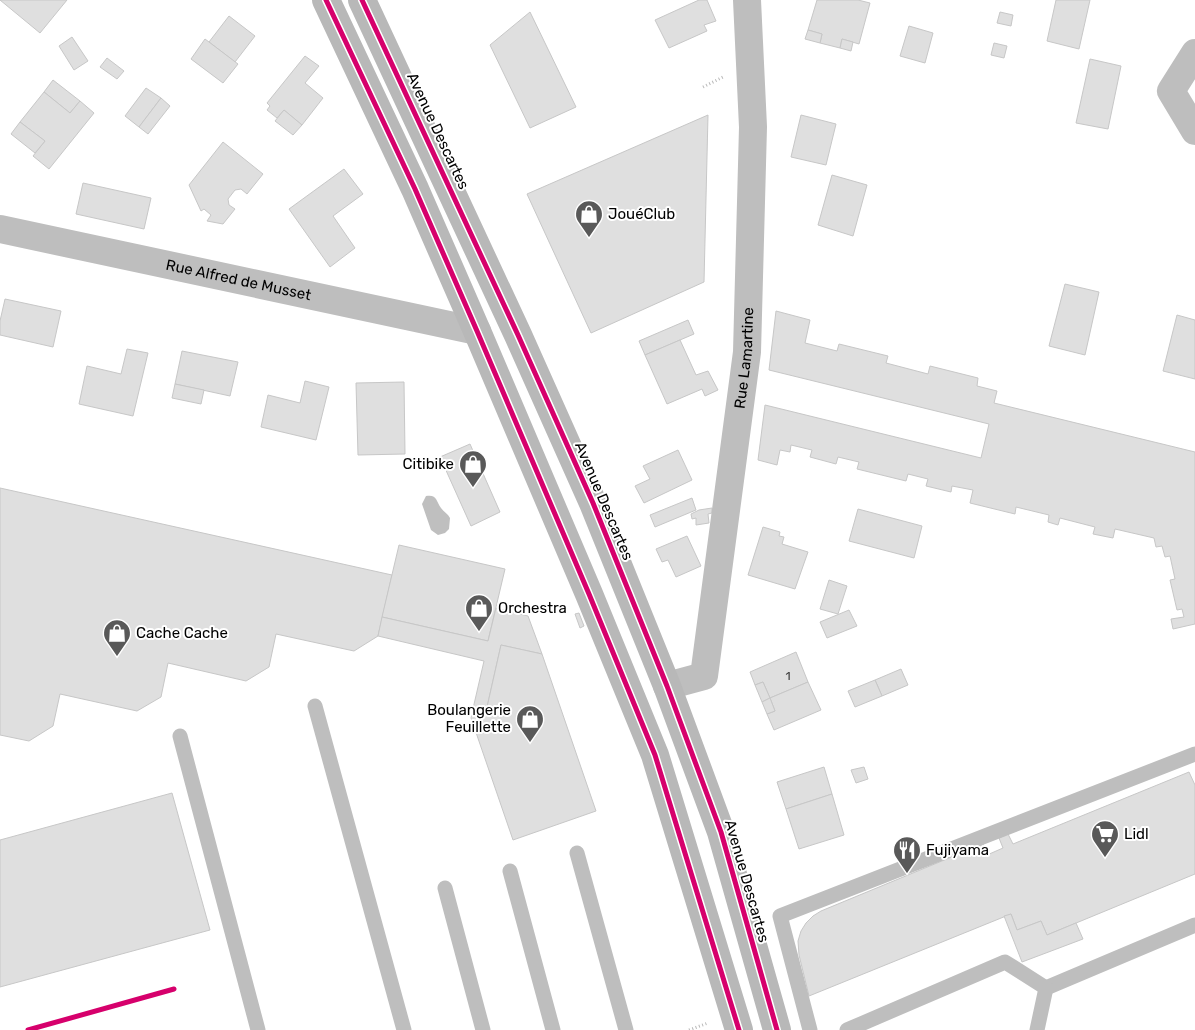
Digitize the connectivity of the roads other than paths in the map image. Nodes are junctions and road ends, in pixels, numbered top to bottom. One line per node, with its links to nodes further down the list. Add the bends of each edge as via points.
1 (326, 0): 7 (main road, via 415,189)
2 (362, 0): 8 (main road, Avenue Descartes, via 593,503)
3 (748, 0): 8 (street, Rue Lamartine, via 753,127 746,352 704,676)
4 (1195, 53): 5 (street, via 1171,91)
5 (1195, 131)
6 (0, 229): 7 (street, Rue Alfred de Musset)
7 (476, 331): 22 (main road, via 654,755)
8 (668, 686): 23 (main road, Avenue Descartes, via 722,832)
9 (315, 706): 18 (lane)
10 (180, 736): 17 (lane)
11 (1195, 754): 24 (lane, via 780,916)
12 (577, 853): 21 (lane)
13 (510, 871): 20 (lane)
14 (445, 888): 19 (lane)
15 (1195, 926): 16 (lane)
16 (1046, 988): 25 (lane, via 1005,962); 26 (lane)
17 (258, 1030)
18 (404, 1030)
19 (483, 1030)
20 (553, 1030)
21 (626, 1030)
22 (739, 1030)
23 (777, 1030)
24 (810, 1030)
25 (847, 1030)
26 (1036, 1030)

